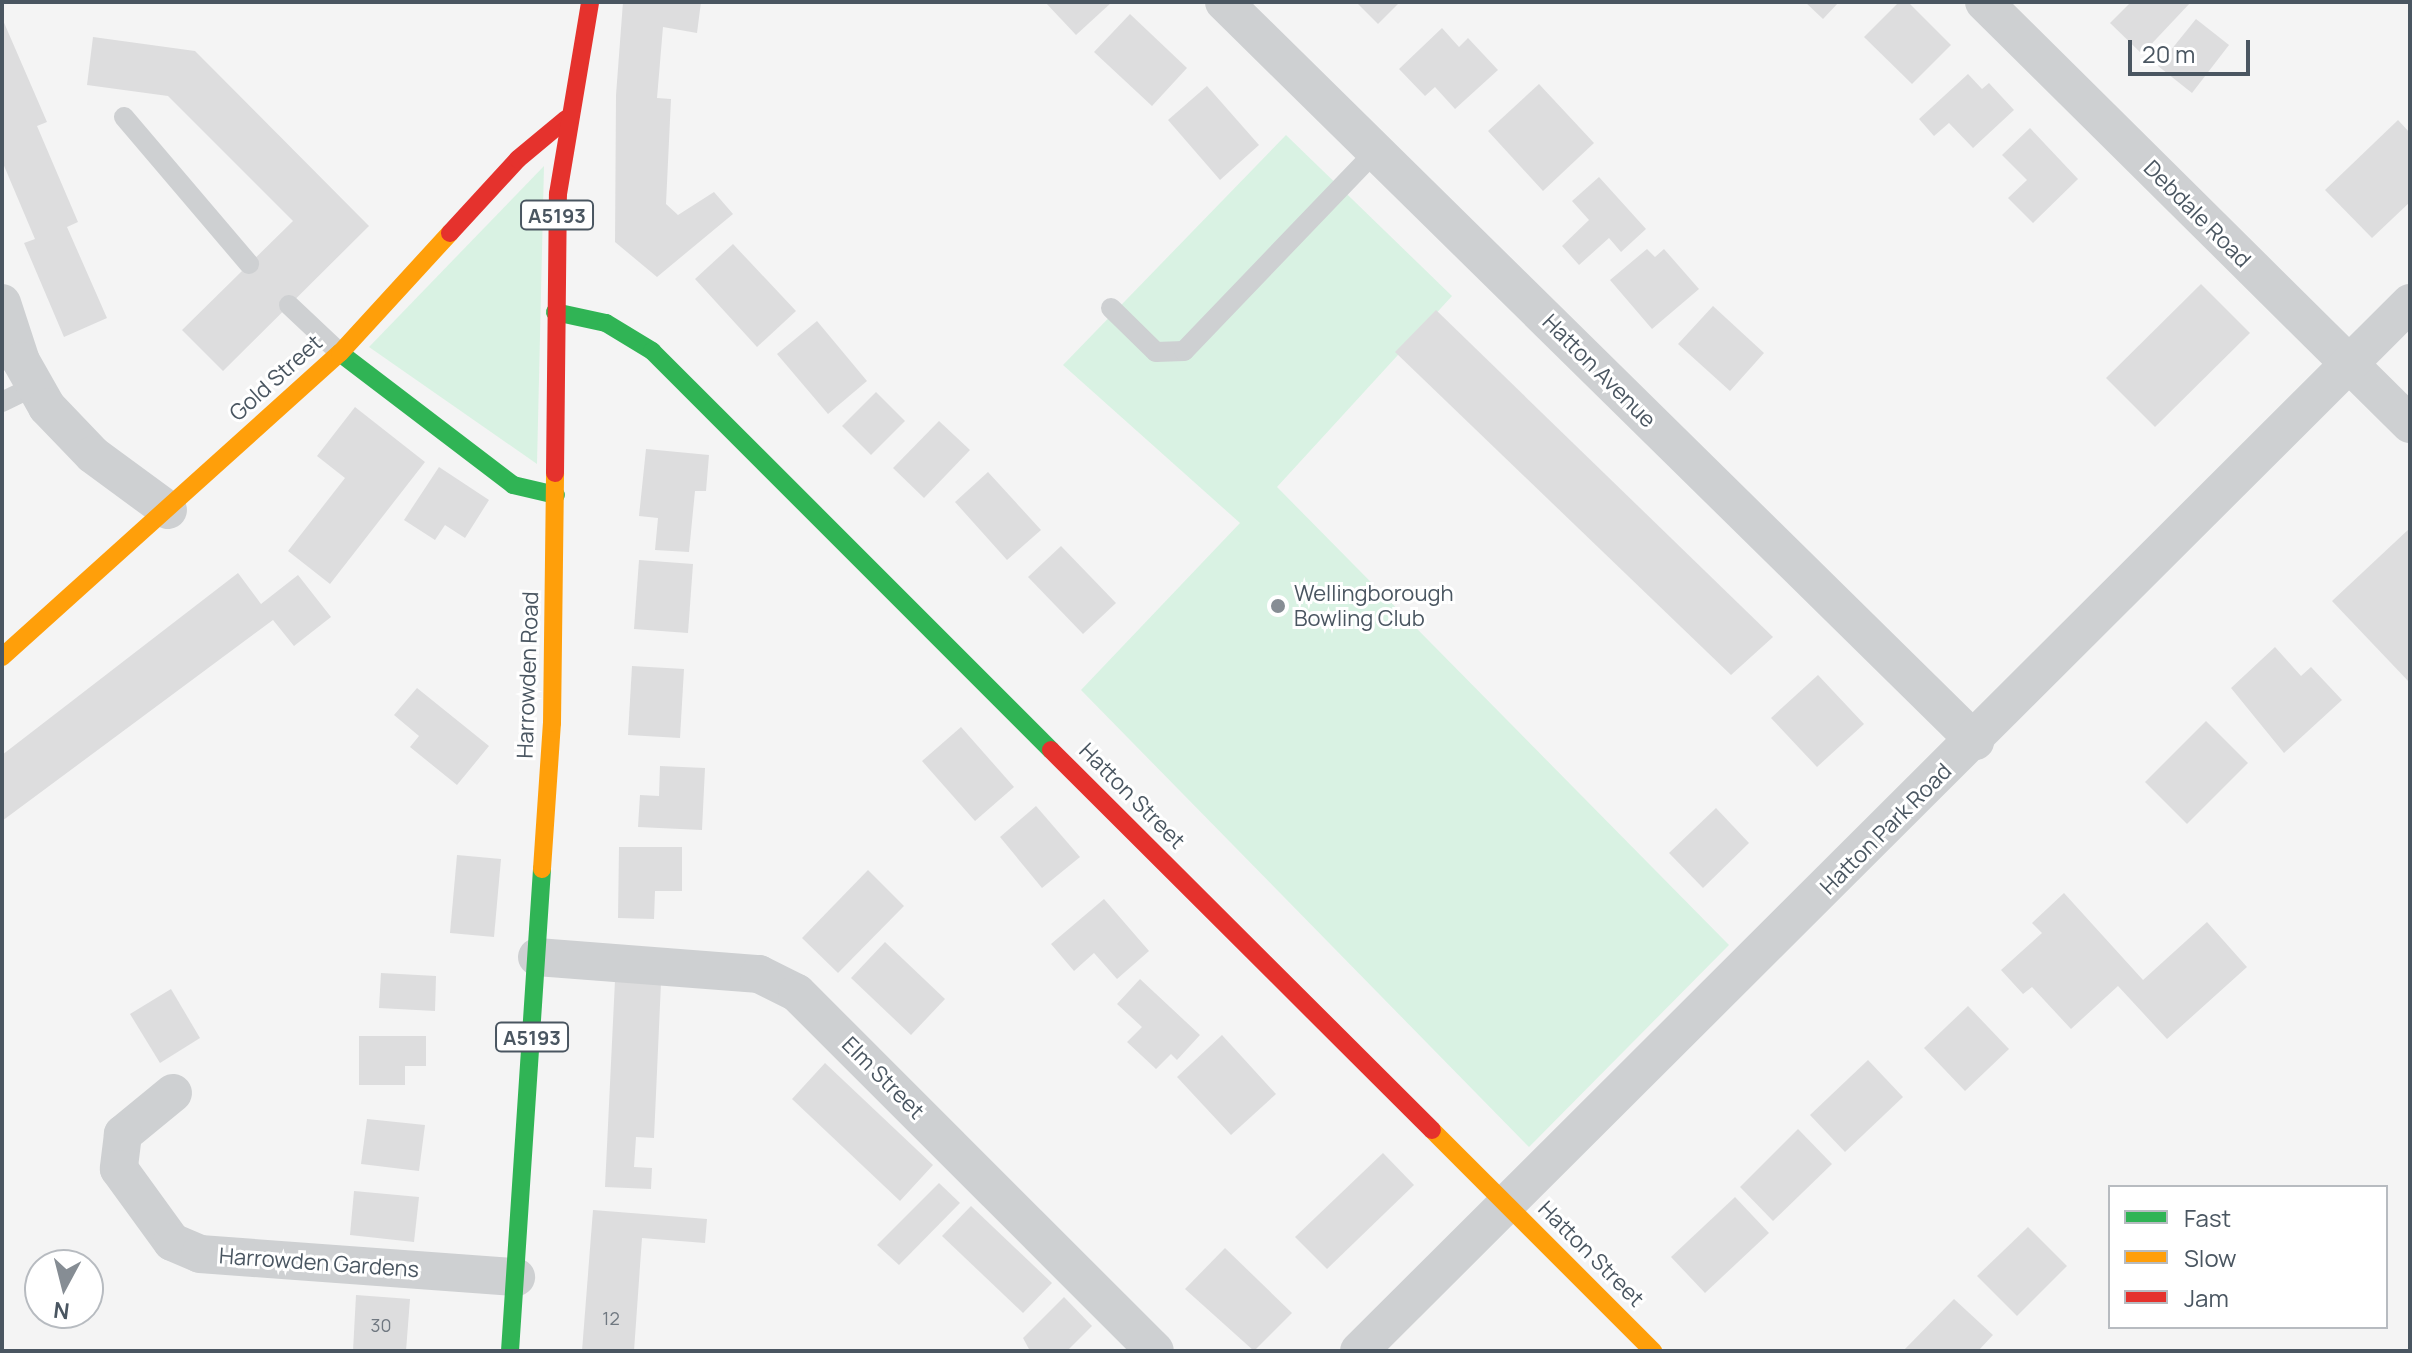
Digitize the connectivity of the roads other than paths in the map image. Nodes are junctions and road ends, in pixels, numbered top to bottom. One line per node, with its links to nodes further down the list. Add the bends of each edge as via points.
1 (590, 2): 5 (street, Harrowden Road / A5193)
2 (1224, 2): 6 (street, Hatton Avenue)
3 (1984, 2): 14 (street, Debdale Road)
4 (124, 117): 7 (lane)
5 (566, 119): 12 (street, Harrowden Road / A5193); 13 (street, Gold Street, via 518,159)
6 (1376, 151): 11 (lane, via 1184,351 1156,352); 20 (street, Hatton Avenue)
7 (249, 264)
8 (2, 303): 15 (street)
9 (2410, 303): 14 (street, Hatton Park Road)
10 (289, 305): 13 (lane)
11 (1111, 308)
12 (555, 312): 17 (street, Harrowden Road / A5193); 23 (street, Hatton Street, via 606,323 652,351)
13 (340, 353): 17 (street, via 513,485); 18 (street, Gold Street)
14 (2348, 365): 16 (street, Debdale Road); 20 (street, Hatton Park Road)
15 (18, 394): 18 (street, via 47,407 93,455)
16 (2410, 424)
17 (556, 495): 21 (street, Harrowden Road / A5193, via 552,723)
18 (168, 510): 19 (street, Gold Street)
19 (2, 657)
20 (1975, 741): 23 (street, Hatton Park Road)
21 (537, 957): 24 (street, Harrowden Road / A5193); 26 (street, Elm Street, via 759,974 797,993)
22 (173, 1093): 24 (street, Harrowden Gardens, via 123,1134 119,1169 172,1242 200,1254)
23 (1508, 1204): 27 (street, Hatton Park Road); 28 (street, Hatton Street)
24 (516, 1277): 25 (street, Harrowden Road / A5193)
25 (510, 1351)
26 (1155, 1351)
27 (1359, 1351)
28 (1653, 1351)

